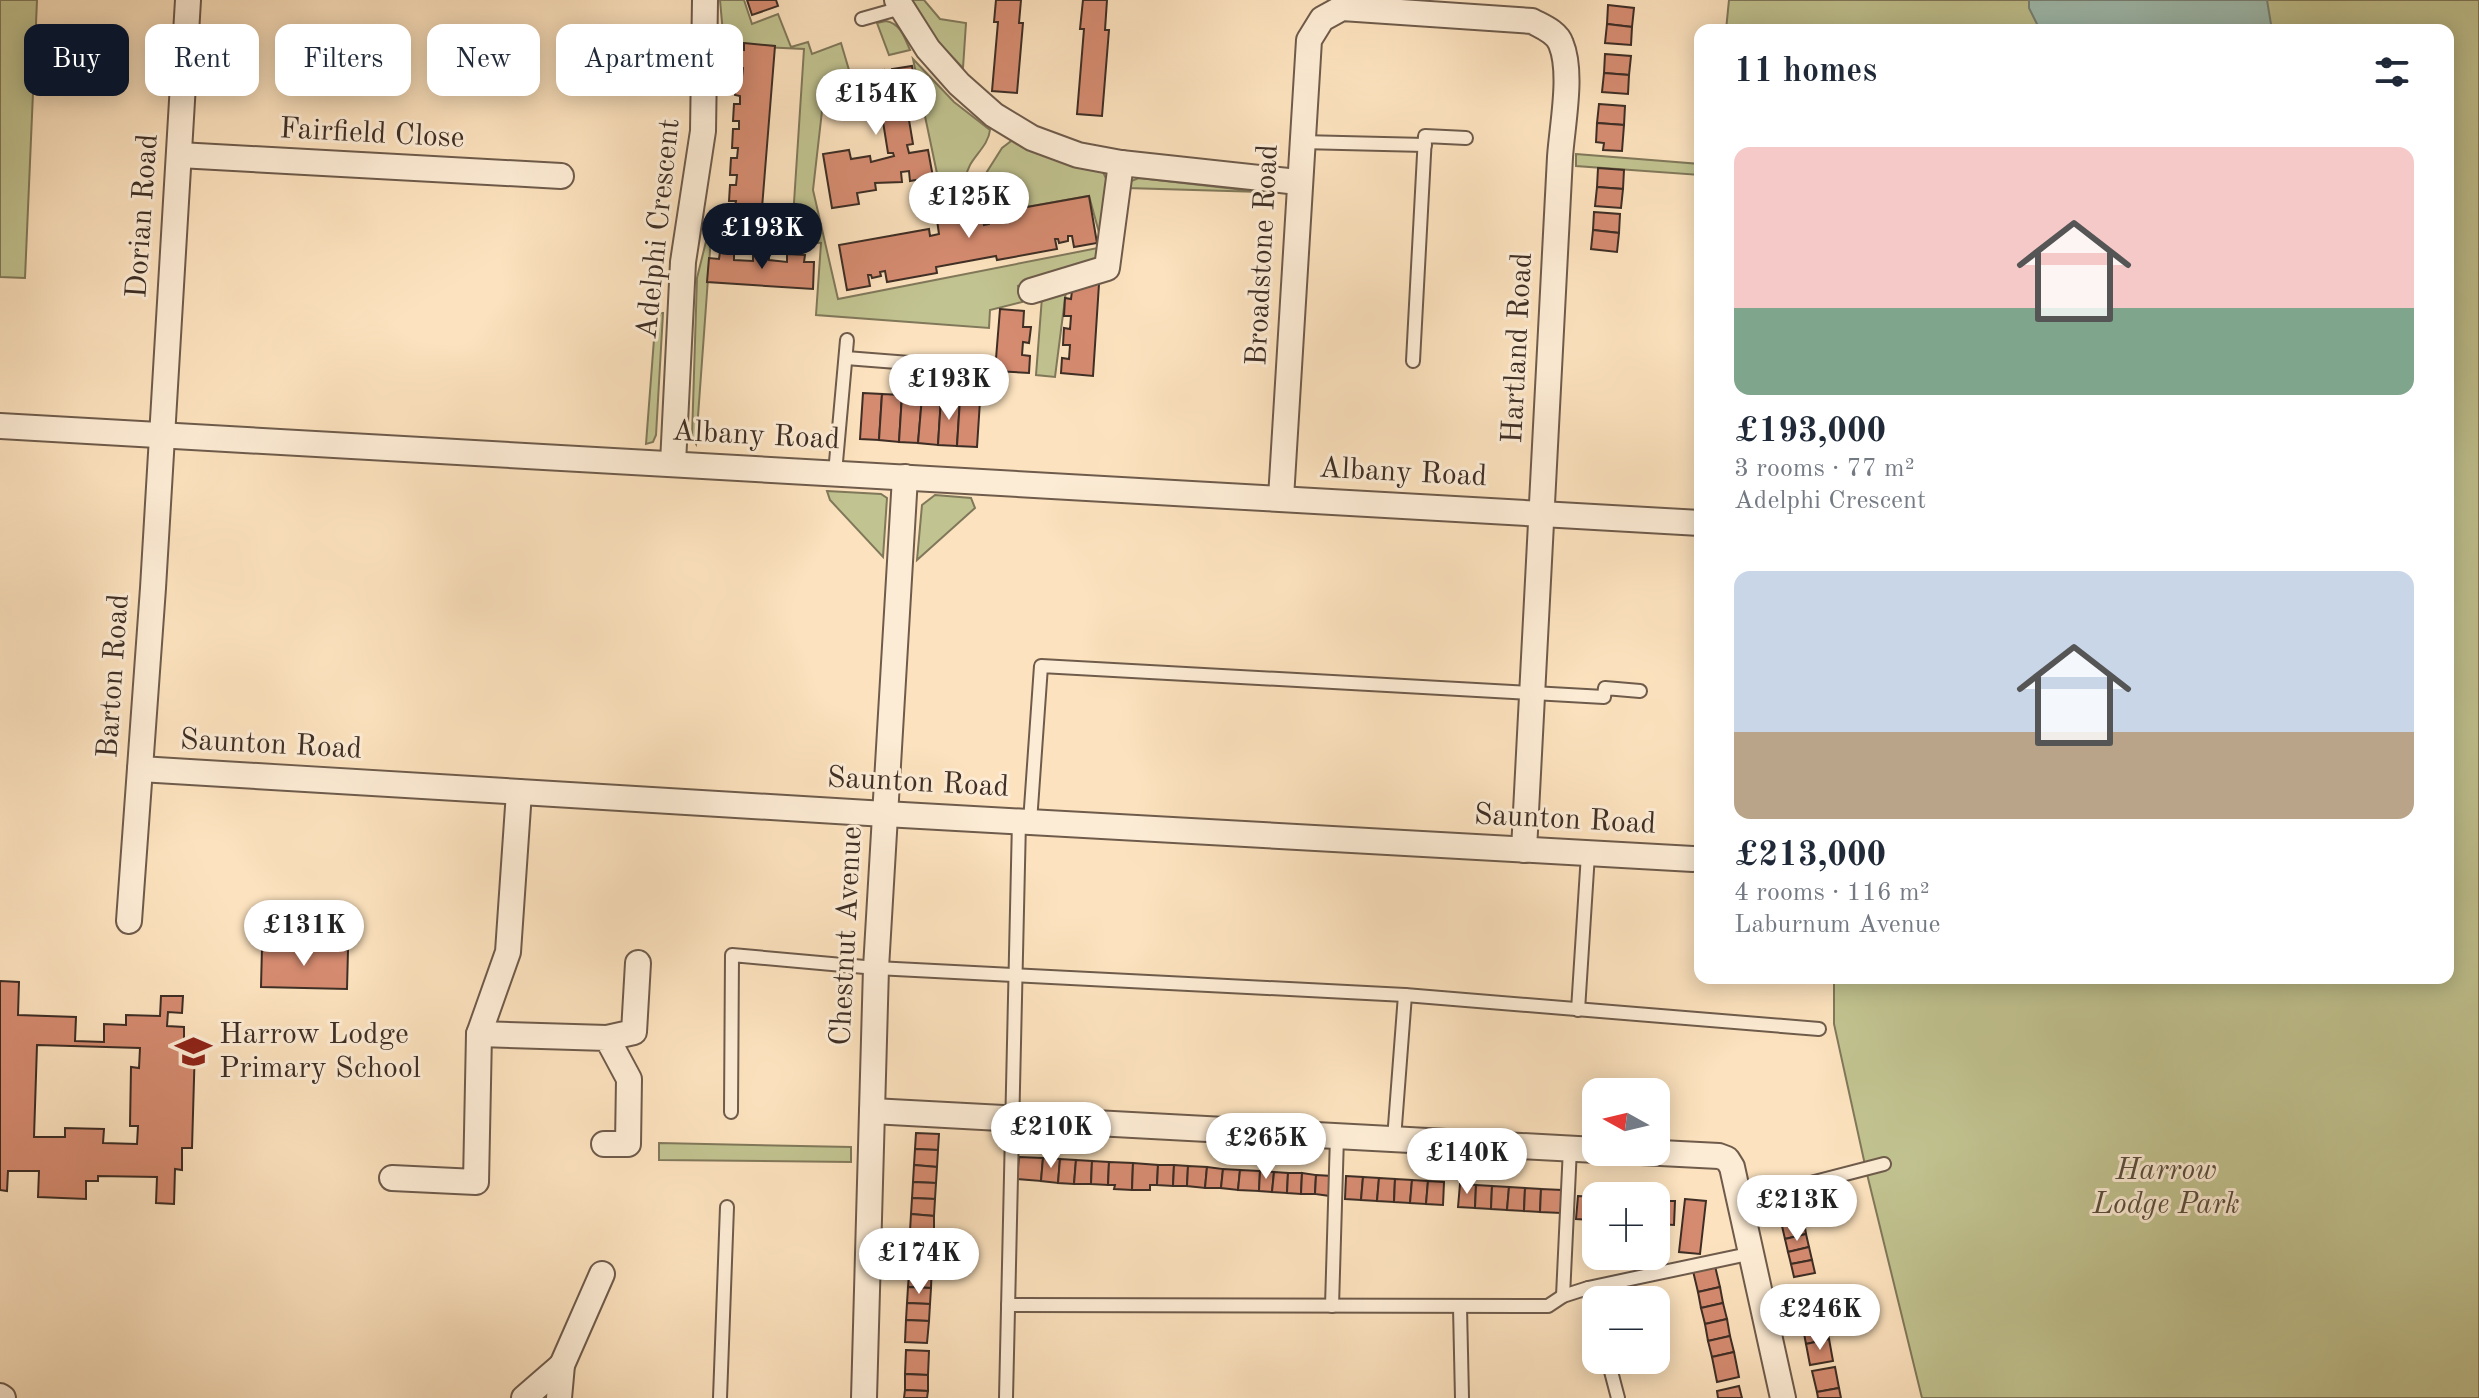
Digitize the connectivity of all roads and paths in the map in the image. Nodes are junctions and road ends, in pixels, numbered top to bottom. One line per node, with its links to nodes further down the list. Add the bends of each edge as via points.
1 (188, 0): 10 (street, Dorian Road)
2 (705, 0): 21 (street, Adelphi Crescent, via 703,131 683,262)
3 (899, 4): 5 (lane); 11 (street, via 948,73 994,115 1032,138)
4 (1316, 10): 6 (street, Broadstone Road, via 1532,21); 8 (street, Broadstone Road)
5 (862, 19)
6 (1561, 42): 25 (street, Hartland Road, via 1567,68)
7 (1466, 138): 9 (lane, via 1425,136)
8 (1301, 142): 9 (lane); 13 (street, Broadstone Road)
9 (1425, 145): 17 (lane)
10 (179, 155): 12 (street, Fairfield Close); 20 (street, Dorian Road)
11 (1121, 163): 13 (street); 14 (street, via 1107,268)
12 (561, 176)
13 (1298, 182): 24 (street, Broadstone Road)
14 (1031, 291)
15 (847, 340): 16 (lane)
16 (846, 358): 18 (lane); 22 (lane)
17 (1413, 361)
18 (973, 368)
19 (0, 426): 20 (street, Albany Road)
20 (161, 436): 21 (street, Albany Road); 29 (street, Barton Road)
21 (673, 463): 22 (street, Albany Road)
22 (835, 473): 23 (street, Albany Road)
23 (905, 477): 24 (street, Albany Road); 31 (street, Chestnut Avenue)
24 (1281, 498): 25 (street, Albany Road)
25 (1542, 513): 26 (street, Albany Road); 27 (street, Hartland Road)
26 (1694, 523)
27 (1532, 691): 28 (lane, via 1604,697 1605,688); 32 (lane, via 1041,666); 33 (street, Hartland Road)
28 (1640, 691)
29 (140, 769): 30 (street, Saunton Road); 36 (street, Barton Road)
30 (519, 792): 31 (street, Saunton Road); 43 (street, via 508,952)
31 (885, 814): 32 (street, Saunton Road); 38 (street, Chestnut Avenue)
32 (1024, 821): 33 (street, Saunton Road); 39 (lane)
33 (1524, 850): 34 (street, Saunton Road)
34 (1588, 854): 35 (street, Saunton Road); 41 (lane)
35 (1694, 859)
36 (129, 921)
37 (638, 963): 44 (street, via 634,1032)
38 (876, 968): 39 (lane); 45 (street, Chestnut Avenue); 46 (lane, via 732,955)
39 (1014, 974): 40 (lane); 47 (lane)
40 (1405, 995): 41 (lane); 49 (lane)
41 (1578, 1010): 42 (lane)
42 (1819, 1029)
43 (479, 1034): 44 (street); 55 (street, via 476,1182)
44 (607, 1038): 50 (street, via 629,1079 628,1144)
45 (872, 1111): 47 (street); 71 (street, Chestnut Avenue)
46 (731, 1112)
47 (1011, 1119): 48 (street); 63 (lane)
48 (1337, 1136): 49 (street); 64 (lane)
49 (1394, 1139): 51 (street)
50 (604, 1144)
51 (1570, 1148): 52 (street); 62 (lane)
52 (1582, 1149)
53 (1670, 1153): 56 (street, via 1727,1159)
54 (1884, 1164): 56 (lane)
55 (392, 1178)
56 (1741, 1201): 58 (street)
57 (727, 1207): 70 (lane)
58 (1753, 1253): 60 (lane); 75 (street)
59 (602, 1274): 66 (street)
60 (1597, 1286)
61 (1582, 1290): 62 (lane)
62 (1563, 1296): 65 (lane, via 1548,1306)
63 (1008, 1305): 64 (lane); 72 (lane)
64 (1332, 1306): 65 (lane)
65 (1460, 1307): 73 (lane)
66 (562, 1365): 68 (street); 69 (street)
67 (1612, 1374): 74 (lane)
68 (524, 1398)
69 (559, 1398)
70 (720, 1398)
71 (864, 1398)
72 (1006, 1398)
73 (1462, 1398)
74 (1618, 1398)
75 (1783, 1398)

